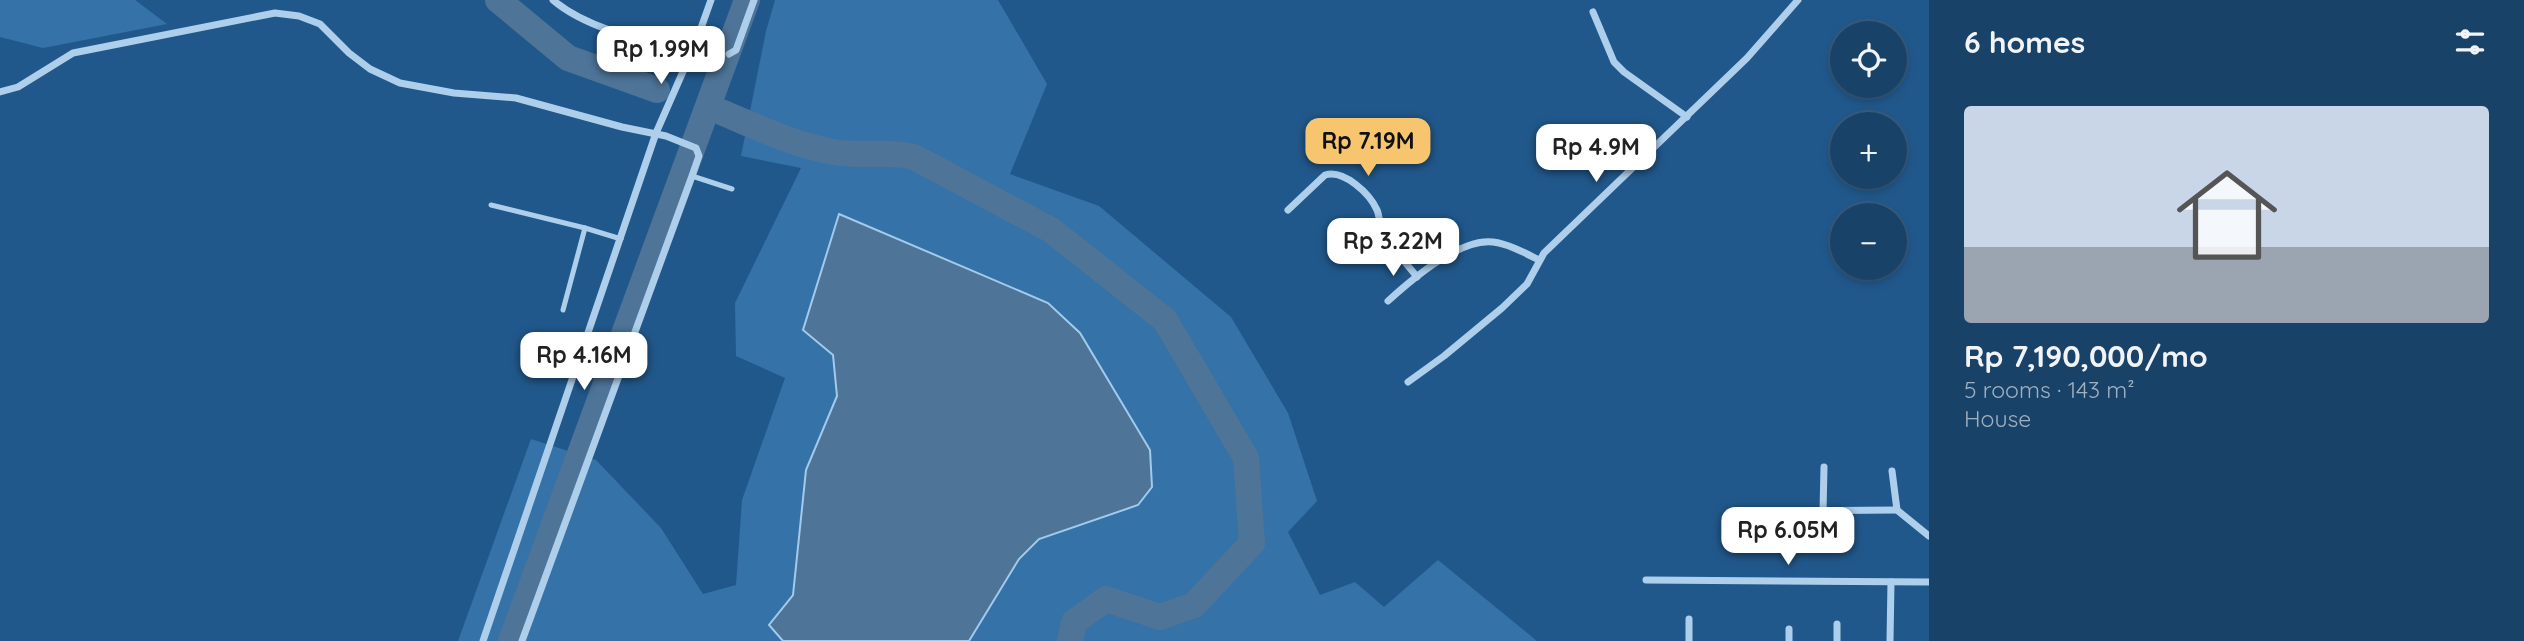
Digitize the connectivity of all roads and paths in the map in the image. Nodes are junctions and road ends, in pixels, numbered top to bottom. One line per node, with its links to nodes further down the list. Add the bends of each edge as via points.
1 (553, 0): 6 (street, via 594,23)
2 (711, 0): 6 (street)
3 (754, 0): 7 (street, via 736,50)
4 (1798, 0): 9 (street)
5 (1593, 12): 9 (street, via 1614,62)
6 (691, 52): 10 (street)
7 (729, 54)
8 (0, 92): 10 (street, via 18,87 73,53 287,13 320,24 370,69 400,83 516,98)
9 (1687, 117): 17 (street)
10 (656, 133): 11 (street, via 696,148 699,156); 16 (street)
11 (692, 176): 12 (lane); 35 (street)
12 (732, 189)
13 (491, 205): 15 (lane)
14 (1288, 210): 18 (street, via 1325,175 1340,174 1375,205 1382,233)
15 (585, 228): 16 (lane); 20 (lane)
16 (621, 239): 34 (street)
17 (1539, 260): 18 (street, via 1510,246 1484,242 1462,248); 21 (street, via 1527,284 1502,308)
18 (1417, 276): 19 (street)
19 (1388, 301)
20 (563, 310)
21 (1408, 382)
22 (1824, 467): 26 (street)
23 (1892, 471): 24 (street)
24 (1897, 510): 26 (street); 27 (street)
25 (1778, 511): 26 (street)
26 (1823, 512)
27 (1929, 536)
28 (1646, 580): 30 (street)
29 (1929, 582): 30 (street)
30 (1891, 583): 39 (street)
31 (1689, 619): 36 (street)
32 (1837, 624): 38 (street)
33 (1789, 629): 37 (street)
34 (483, 641)
35 (522, 641)
36 (1689, 641)
37 (1789, 641)
38 (1837, 641)
39 (1890, 641)

